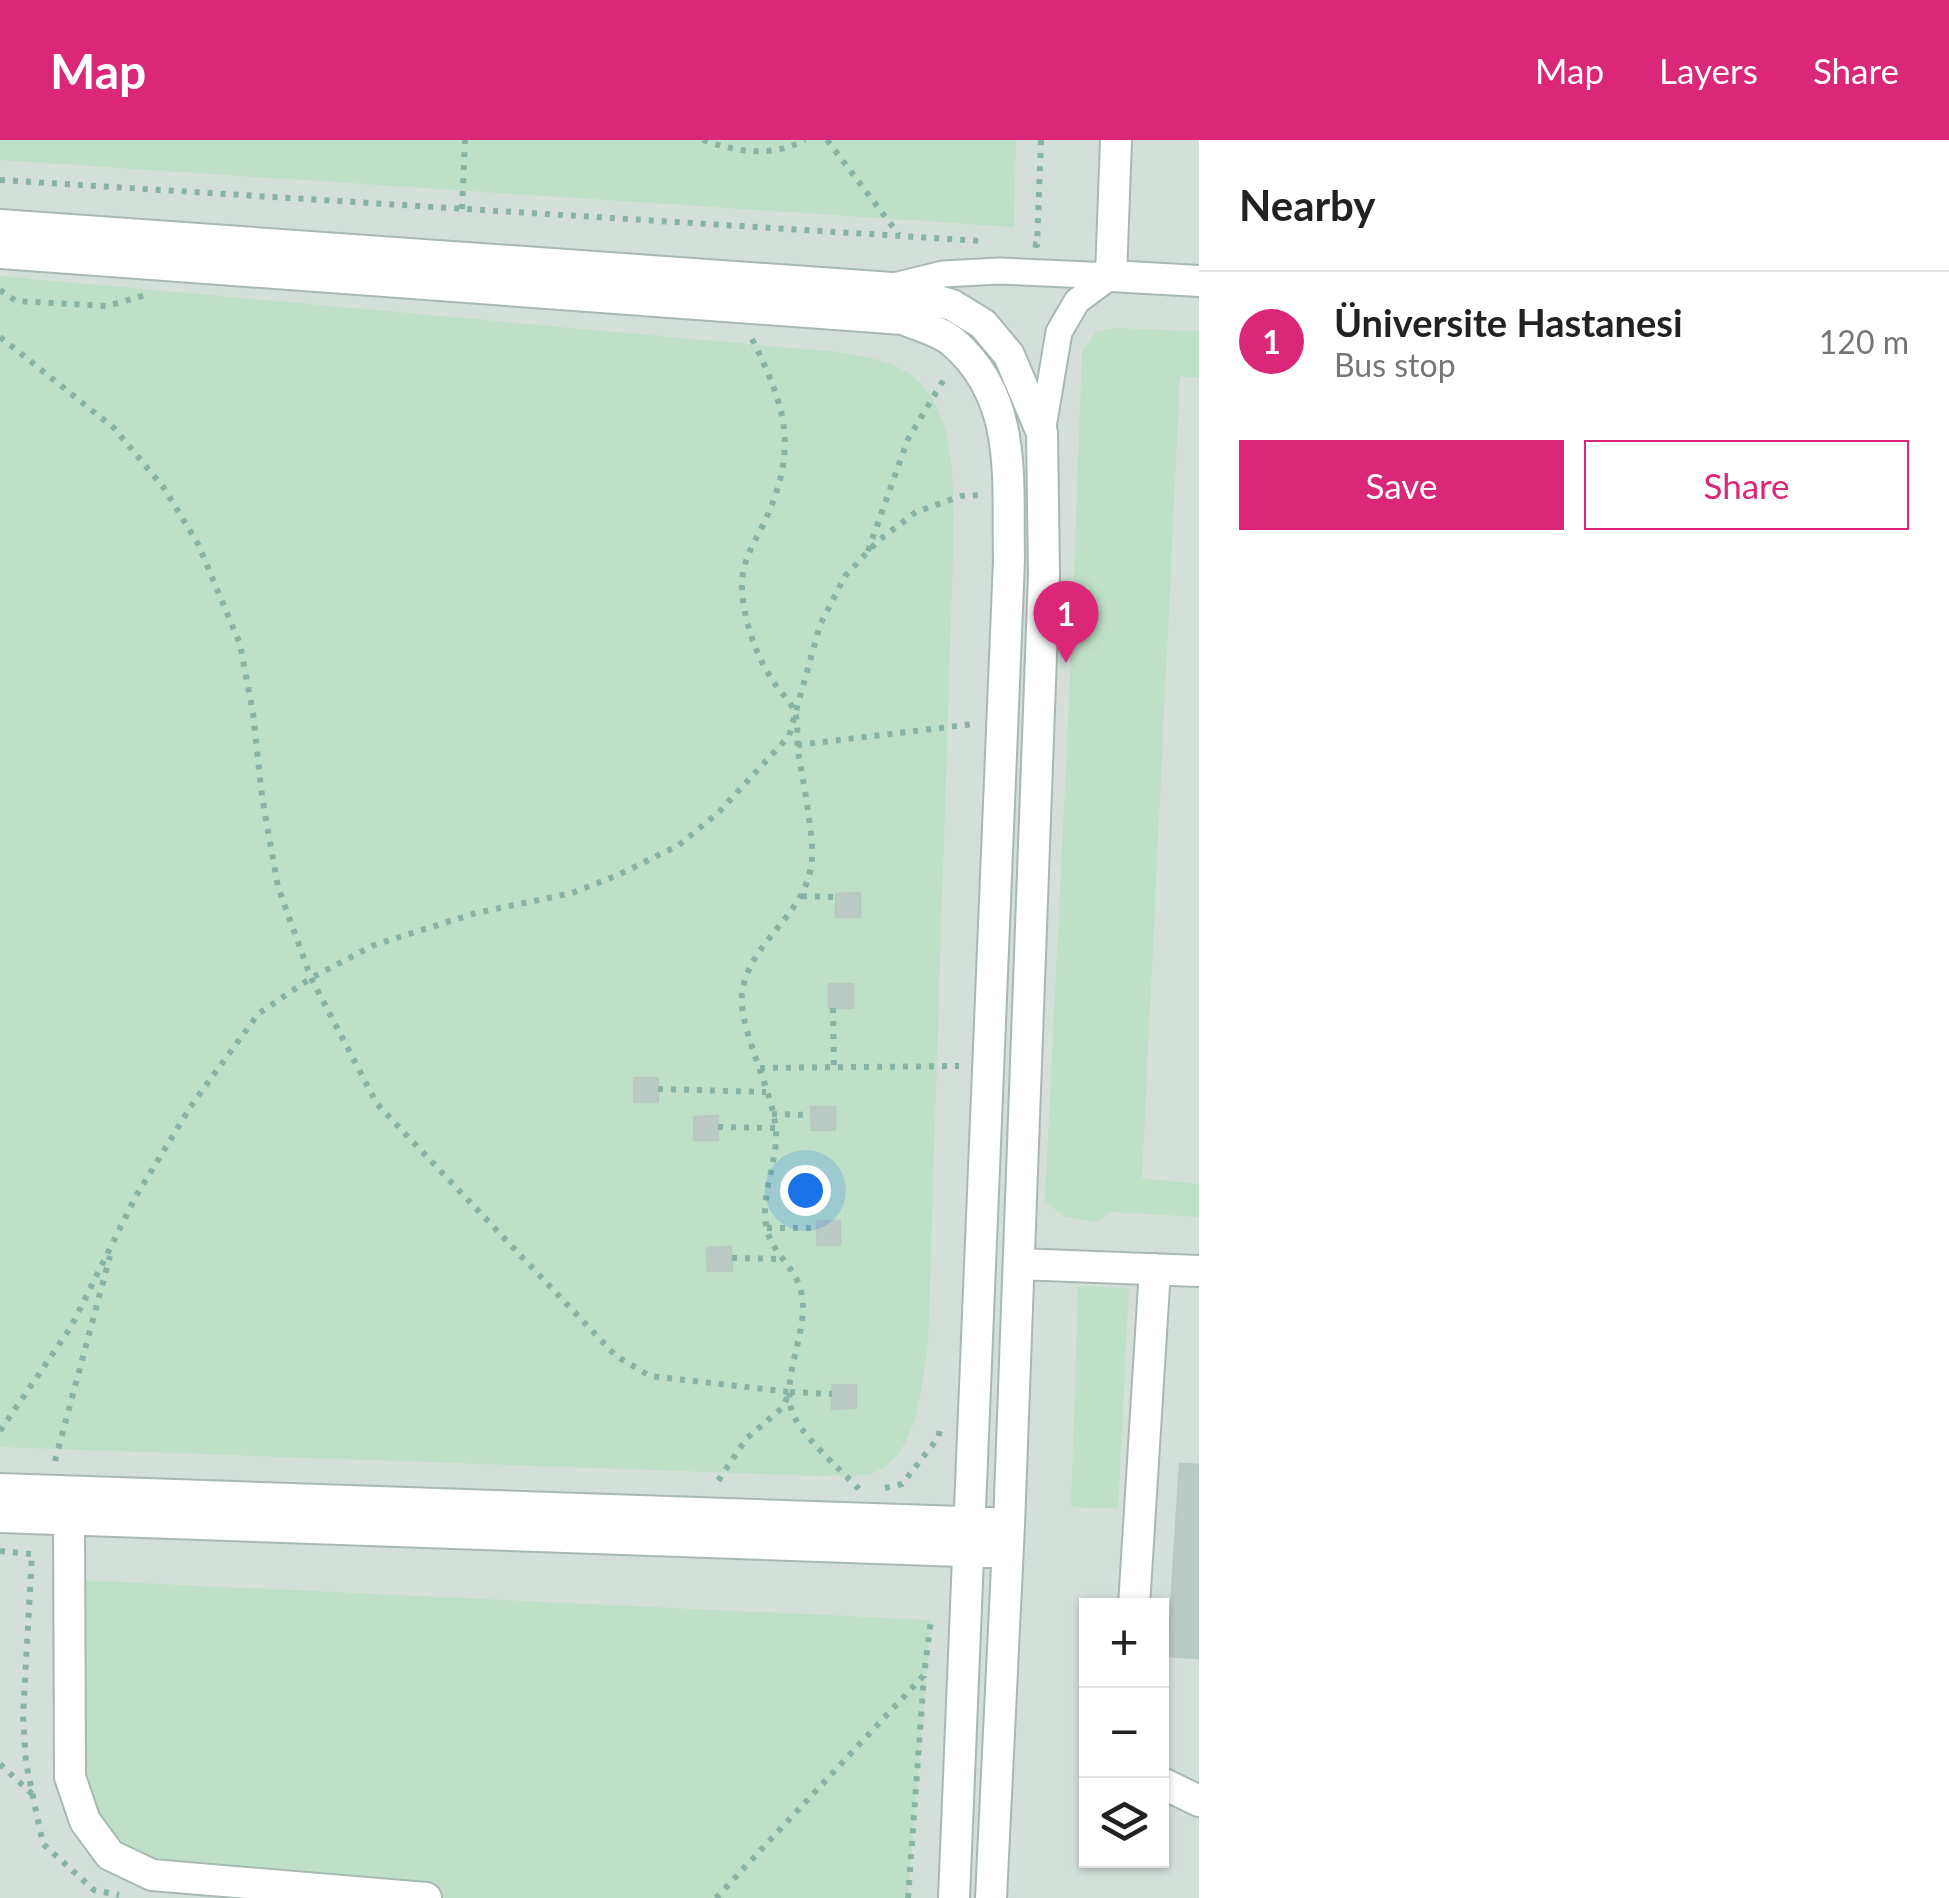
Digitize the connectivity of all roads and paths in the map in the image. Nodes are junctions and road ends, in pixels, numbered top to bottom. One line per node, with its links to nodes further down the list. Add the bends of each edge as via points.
1 (466, 140): 8 (path)
2 (702, 140): 3 (path, via 750,152)
3 (805, 140)
4 (827, 140): 10 (path)
5 (1041, 140): 12 (path, via 1037,245)
6 (1116, 140): 14 (street)
7 (0, 180): 8 (path)
8 (462, 209): 10 (path)
9 (0, 225): 24 (street, via 892,288 952,305 983,324 1008,355)
10 (900, 236): 11 (path)
11 (998, 242)
12 (1017, 244)
13 (0, 252): 70 (street, via 904,319 950,340 986,378 1006,431 1009,560)
14 (1111, 276): 15 (street); 16 (street, via 943,274); 24 (street, via 1078,302 1059,332)
15 (1199, 281)
16 (890, 287)
17 (0, 290): 18 (path, via 16,301 107,306)
18 (155, 292)
19 (767, 334): 30 (path, via 749,333 778,395 785,466 744,564 742,588 756,649)
20 (0, 338): 36 (path, via 114,428 164,488 198,544 240,644 278,887)
21 (939, 368): 22 (path)
22 (946, 375): 23 (path); 28 (path, via 908,439)
23 (956, 388)
24 (1042, 433): 54 (street, via 1043,593)
25 (980, 478): 26 (path)
26 (981, 495): 27 (path); 28 (path, via 916,512)
27 (980, 514)
28 (868, 552): 30 (path, via 826,613)
29 (975, 705): 31 (path)
30 (794, 711): 33 (path); 36 (path, via 789,736 719,812 678,845 572,893 374,944)
31 (974, 724): 32 (path); 33 (path)
32 (974, 743)
33 (798, 745): 34 (path, via 812,851)
34 (802, 896): 35 (path); 40 (path, via 748,972 741,996)
35 (836, 897)
36 (311, 978): 51 (path, via 258,1014 193,1103); 57 (path, via 377,1104 616,1356 650,1376)
37 (833, 1008): 41 (path)
38 (961, 1048): 39 (path)
39 (960, 1066): 41 (path); 42 (path)
40 (760, 1068): 41 (path); 44 (path)
41 (834, 1068)
42 (960, 1085)
43 (658, 1089): 44 (path)
44 (766, 1092): 45 (path)
45 (772, 1114): 46 (path); 48 (path)
46 (811, 1115)
47 (718, 1127): 48 (path)
48 (775, 1128): 49 (path)
49 (767, 1228): 50 (path); 53 (path)
50 (817, 1228)
51 (114, 1240): 60 (path, via 71,1327); 61 (path)
52 (732, 1258): 53 (path)
53 (782, 1259): 57 (path, via 798,1276 802,1297)
54 (1019, 1264): 55 (street); 71 (street)
55 (1154, 1269): 56 (street); 74 (street)
56 (1199, 1271)
57 (790, 1392): 58 (path); 63 (path); 67 (path, via 804,1430 862,1493)
58 (832, 1394)
59 (944, 1410): 66 (path, via 938,1438 902,1484)
60 (0, 1430)
61 (54, 1467)
62 (696, 1484): 63 (path)
63 (716, 1484): 64 (path)
64 (734, 1485)
65 (0, 1490): 70 (street)
66 (876, 1490)
67 (844, 1492)
68 (0, 1517): 69 (street)
69 (70, 1520): 70 (street); 82 (street, via 70,1777 85,1822 110,1855 152,1876)
70 (971, 1536): 71 (street); 81 (street)
71 (1009, 1539): 85 (street)
72 (0, 1551): 73 (path)
73 (32, 1554)
74 (1134, 1598)
75 (930, 1620): 76 (path)
76 (924, 1675): 83 (path); 84 (path)
77 (0, 1764): 79 (path)
78 (1169, 1786): 80 (street)
79 (33, 1795)
80 (1199, 1801)
81 (954, 1896): 85 (street)
82 (426, 1898)
83 (716, 1898)
84 (908, 1898)
85 (991, 1898): 86 (street)
86 (1000, 1898)

